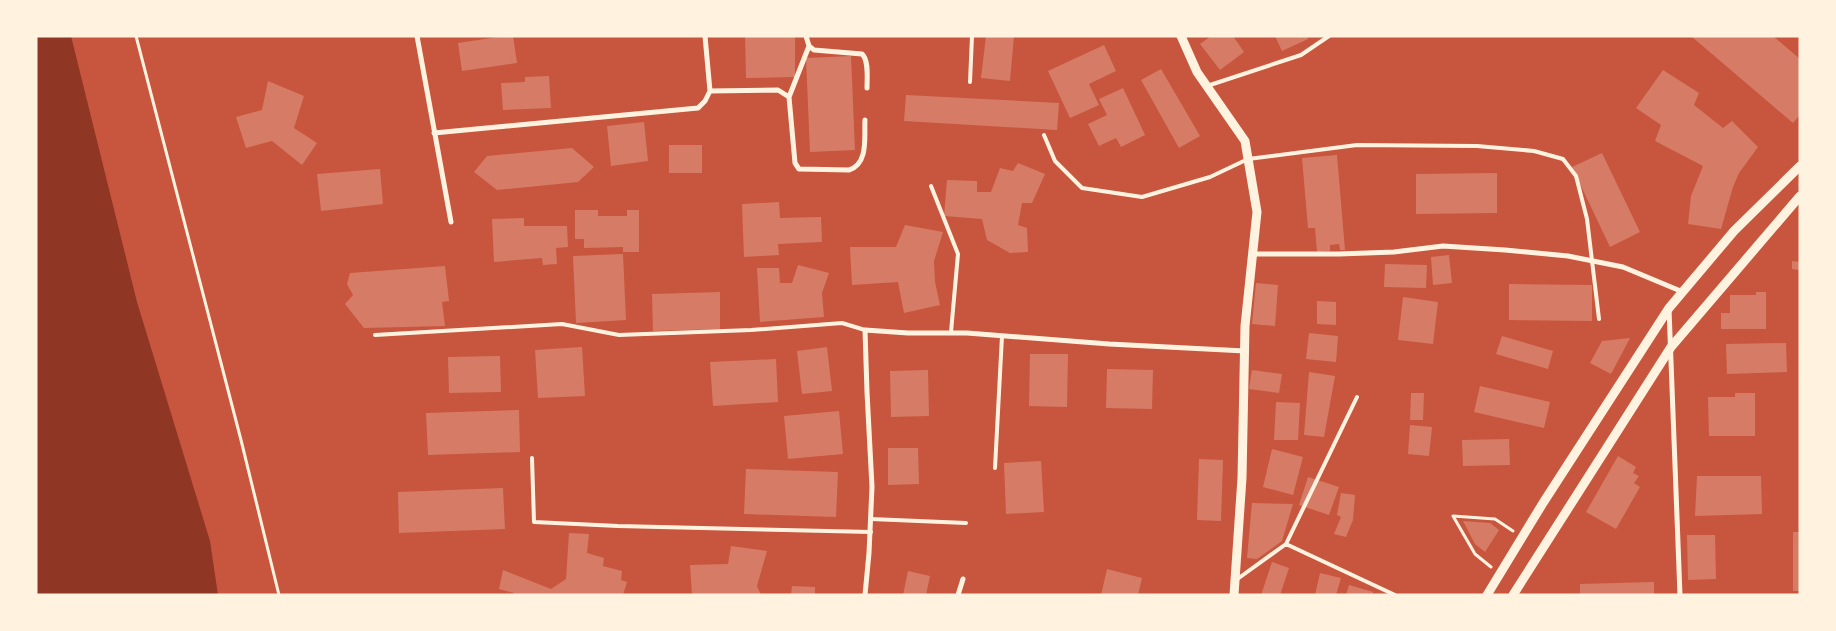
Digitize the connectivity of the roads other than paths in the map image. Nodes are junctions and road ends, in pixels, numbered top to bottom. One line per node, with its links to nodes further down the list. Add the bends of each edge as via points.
1 (418, 36): 14 (street)
2 (705, 36): 11 (street)
3 (806, 36): 7 (street)
4 (972, 36): 8 (lane)
5 (1181, 36): 9 (street)
6 (1328, 36): 9 (lane, via 1302,55)
7 (809, 46): 10 (street, via 814,50 862,54 866,62); 12 (street)
8 (970, 82)
9 (1207, 86): 16 (street, via 1245,141)
10 (867, 88)
11 (710, 91): 12 (street, via 770,89); 14 (street, via 698,108)
12 (789, 97): 13 (street, via 795,163 799,169 854,168 863,154)
13 (865, 120)
14 (434, 133): 20 (street)
15 (1044, 135): 16 (lane, via 1055,161 1082,188 1142,197 1210,177)
16 (1248, 159): 21 (street, via 1257,212); 22 (lane, via 1358,145 1477,146 1534,151 1563,159 1576,176)
17 (1800, 166): 23 (street, via 1734,231)
18 (931, 186): 27 (lane, via 958,254)
19 (1800, 196): 30 (street)
20 (451, 222)
21 (1253, 254): 22 (street, via 1394,252 1443,246); 31 (street)
22 (1593, 261): 23 (street, via 1623,267); 25 (lane)
23 (1683, 292): 24 (street)
24 (1669, 308): 30 (street); 45 (street)
25 (1599, 319)
26 (866, 330): 27 (street); 28 (lane, via 842,324 619,335 562,324); 35 (street)
27 (951, 332): 29 (street)
28 (375, 335)
29 (1002, 336): 31 (street); 34 (lane)
30 (1670, 347): 46 (street); 47 (street)
31 (1245, 351): 40 (street)
32 (1357, 397): 38 (lane)
33 (532, 458): 37 (lane, via 534,522)
34 (995, 468)
35 (871, 519): 36 (lane); 37 (street)
36 (966, 523)
37 (870, 532): 41 (street)
38 (1286, 544): 40 (lane); 44 (lane)
39 (963, 579): 42 (street)
40 (1236, 580): 43 (street)
41 (865, 595)
42 (958, 595)
43 (1234, 595)
44 (1396, 595)
45 (1487, 595)
46 (1513, 595)
47 (1680, 595)

